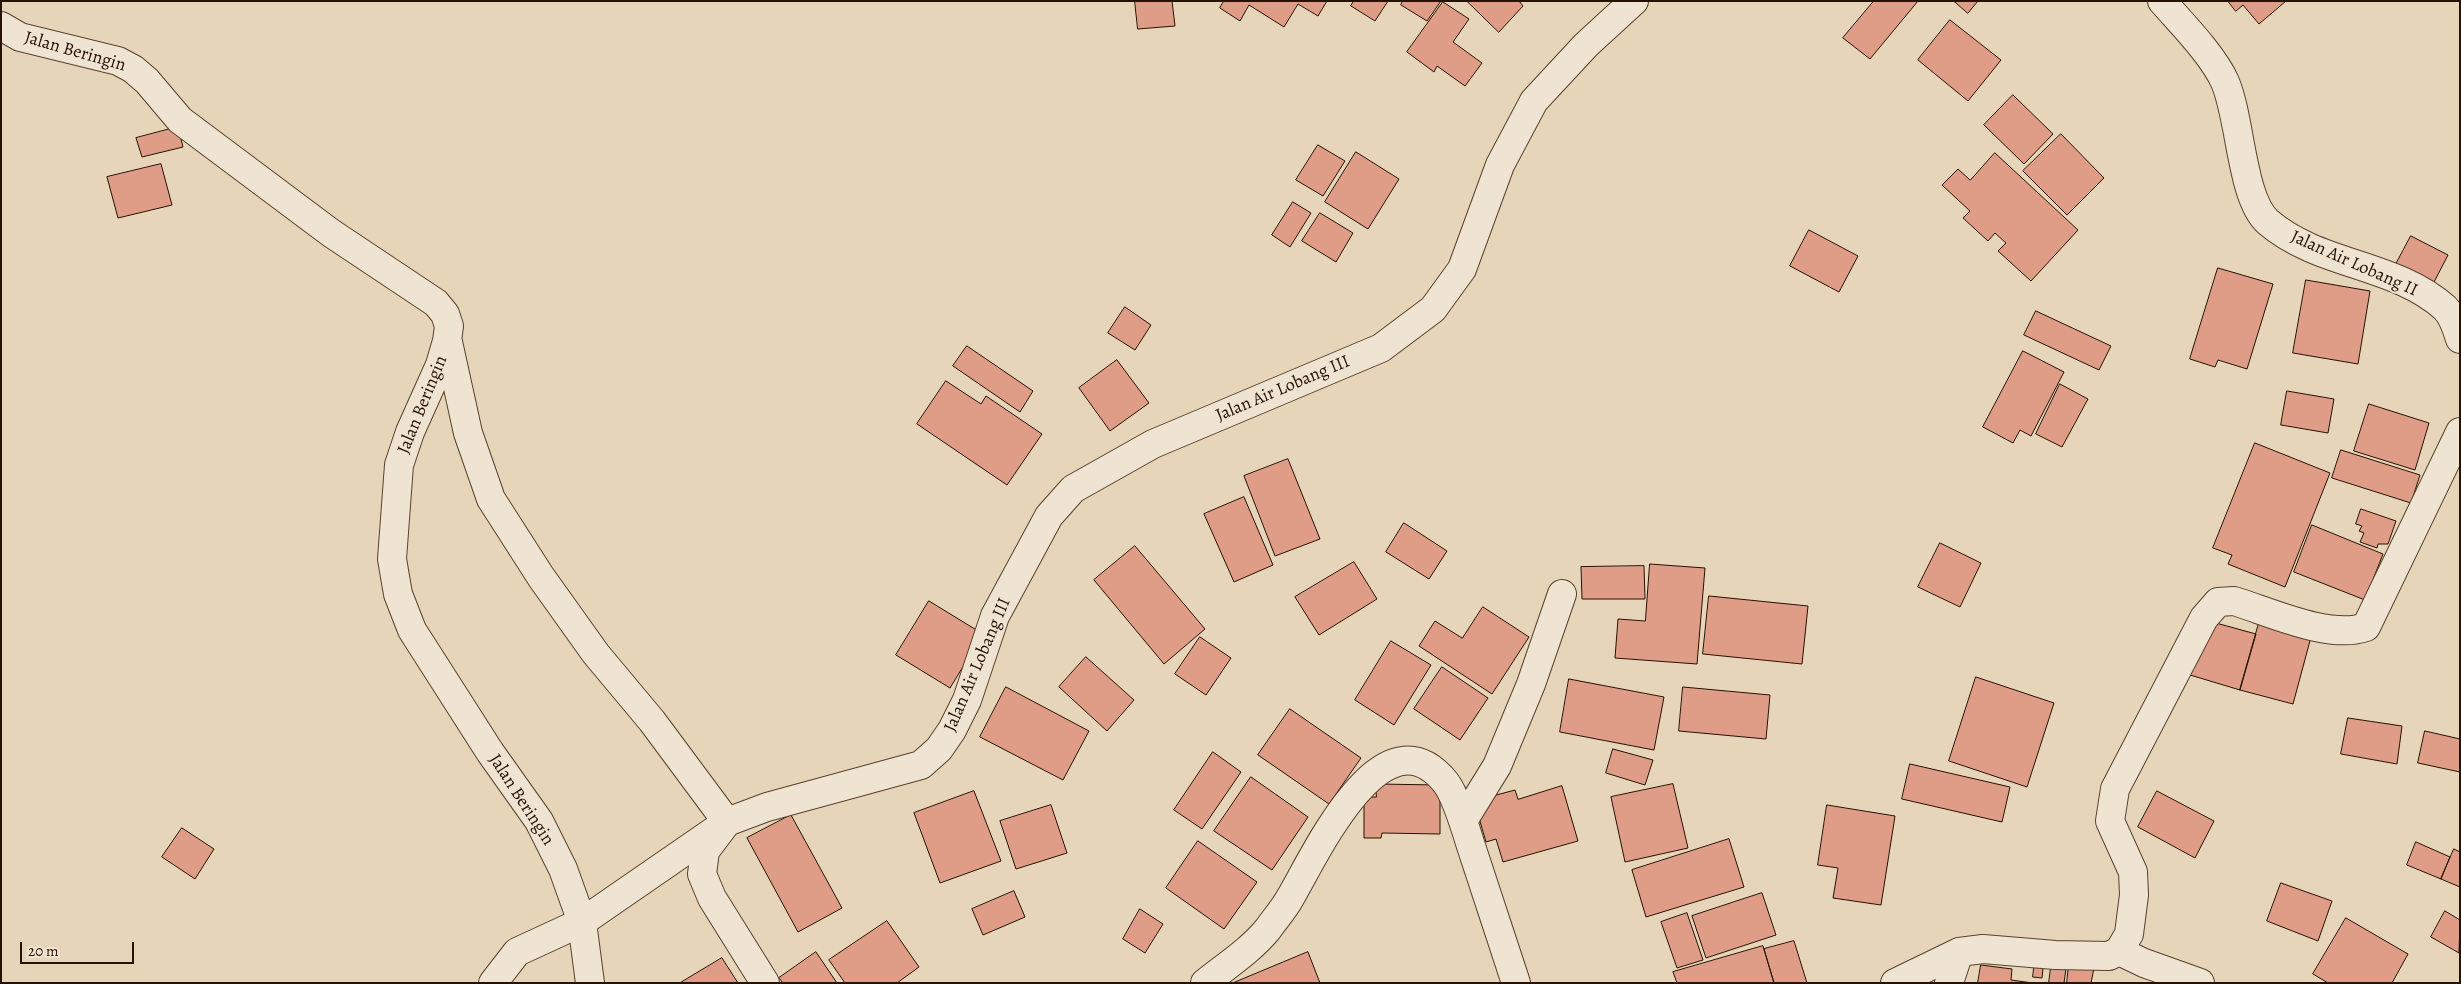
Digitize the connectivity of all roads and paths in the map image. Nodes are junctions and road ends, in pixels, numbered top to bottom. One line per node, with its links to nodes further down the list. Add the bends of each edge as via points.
1 (1634, 1): 9 (street, Jalan Air Lobang III, via 1586,45 1534,101 1500,165 1462,269 1433,309 1381,348 1153,444 1073,489 1048,516 995,616 967,700 952,730 922,766 767,807)
2 (2162, 1): 4 (street, Jalan Air Lobang II, via 2199,44 2225,82 2239,129 2248,186 2267,221 2324,254 2398,279 2430,298 2446,310)
3 (1, 26): 5 (street, Jalan Beringin, via 20,37 118,61 133,69 180,120 331,233 436,303 447,320)
4 (2460, 339)
5 (448, 341): 9 (street, via 468,433 491,499 596,654 652,721); 10 (street, Jalan Beringin, via 399,465 392,559 398,594 412,630 490,752 539,821 563,869)
6 (2460, 432): 11 (street, via 2366,627 2354,631 2332,630 2234,600 2218,602 2204,618 2115,789 2110,821 2132,872 2134,895 2129,934)
7 (1562, 594): 8 (street, via 1498,766)
8 (1463, 821): 16 (street, via 1447,784 1428,766 1404,760 1379,769 1353,796 1320,842 1290,900 1266,931); 17 (street)
9 (727, 822): 10 (street, Jalan Air Lobang III); 15 (street, via 705,851 702,874 712,898)
10 (582, 922): 13 (street, Jalan Air Lobang III, via 518,952); 14 (street, Jalan Beringin)
11 (2119, 951): 12 (street, via 2109,956 1983,949); 20 (street)
12 (1959, 952): 18 (street); 19 (street)
13 (493, 983)
14 (590, 983)
15 (765, 983)
16 (1205, 983)
17 (1516, 983)
18 (1896, 983)
19 (1949, 983)
20 (2200, 983)

